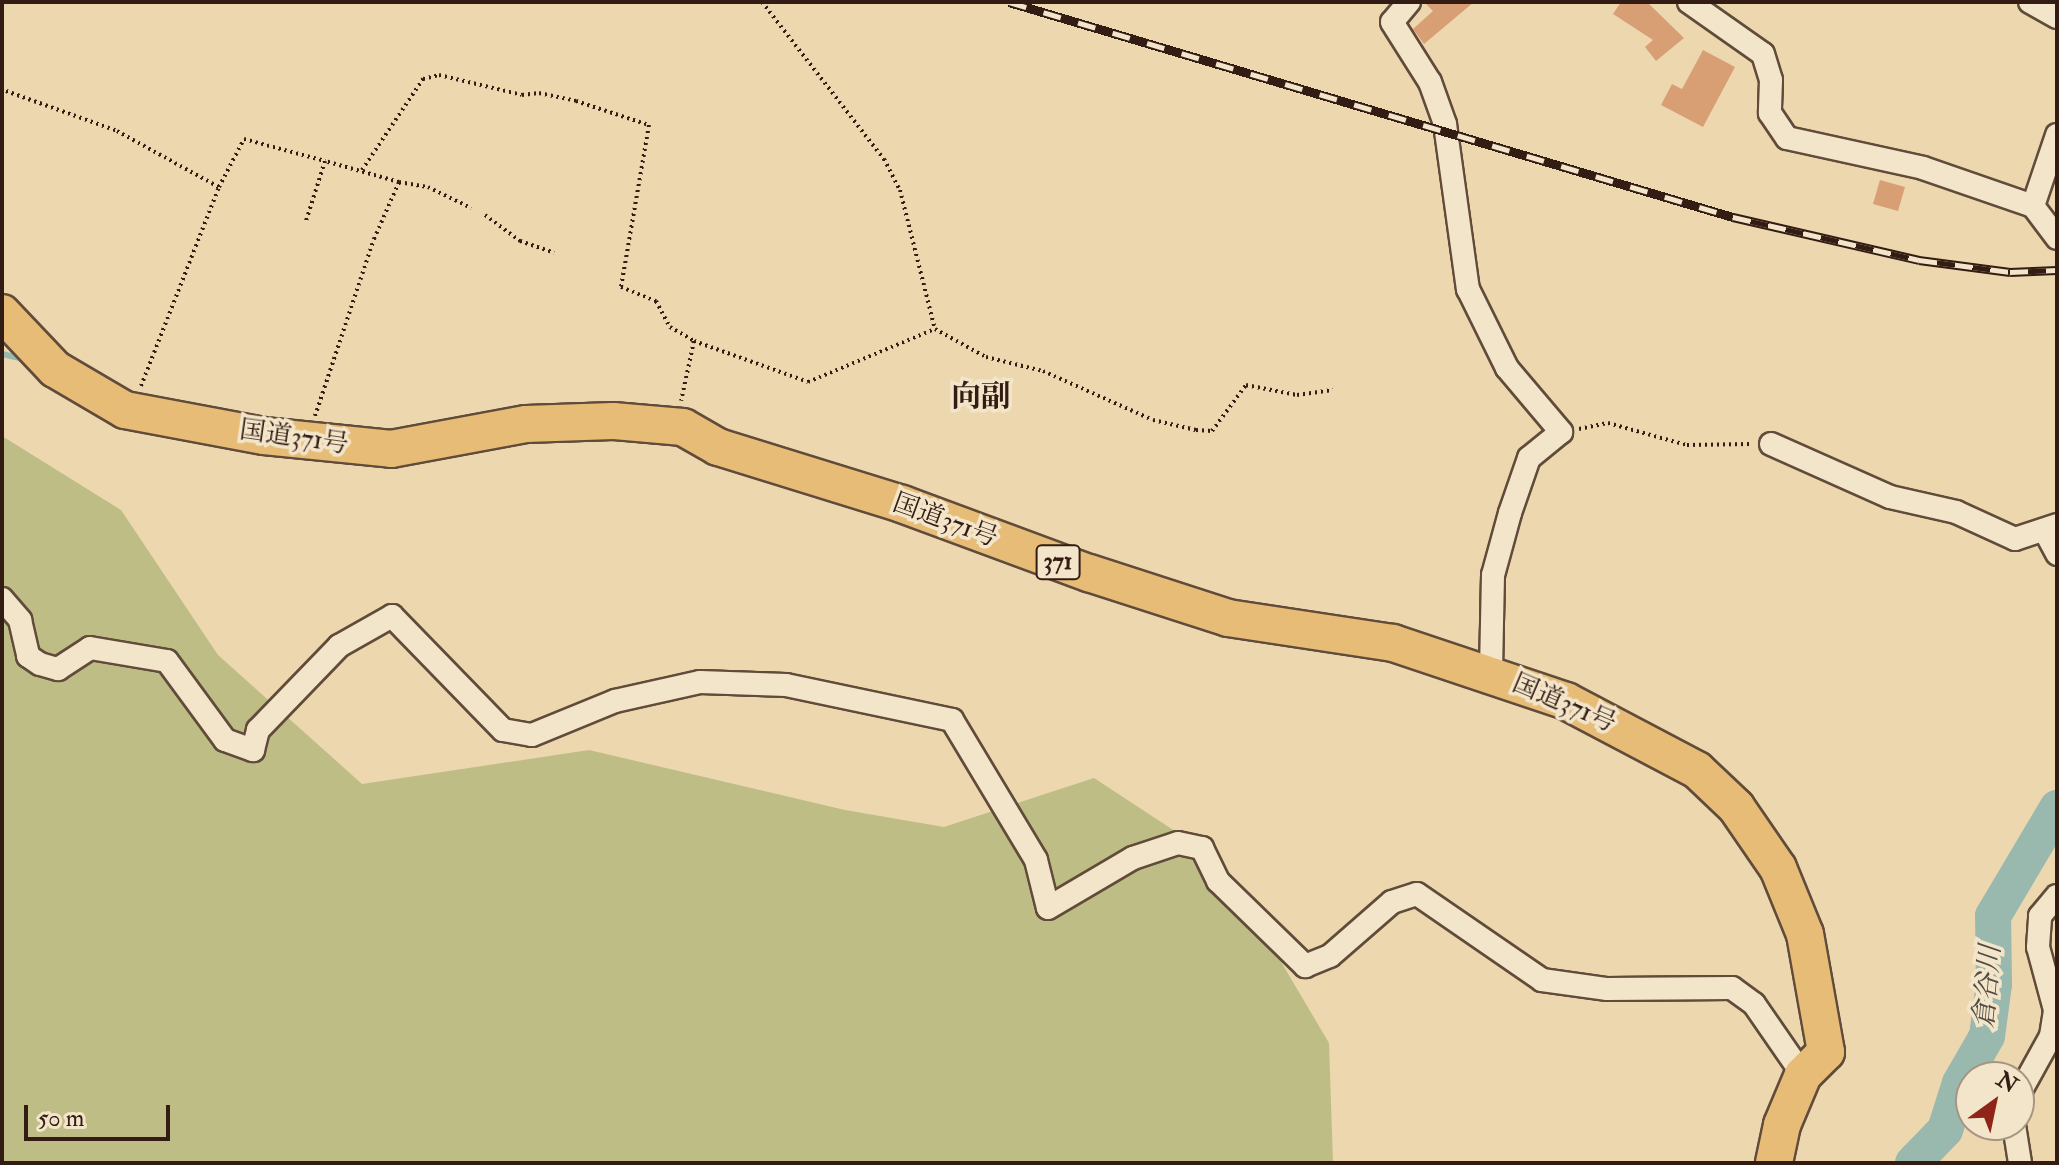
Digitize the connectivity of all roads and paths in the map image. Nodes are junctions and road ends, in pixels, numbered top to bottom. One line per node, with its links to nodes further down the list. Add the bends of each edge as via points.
1 (762, 2): 19 (path, via 884,159 900,190)
2 (1409, 2): 24 (street, via 1392,22 1430,82 1445,124 1468,289 1507,368)
3 (1689, 2): 12 (street, via 1763,54 1771,80 1770,113 1787,138 1923,168)
4 (2030, 2): 5 (street)
5 (2057, 17)
6 (6, 91): 11 (path, via 117,131)
7 (2057, 135): 12 (street)
8 (325, 161): 9 (path); 11 (path, via 244,139); 15 (path)
9 (362, 170): 10 (path); 20 (path, via 423,79 439,75 522,95 576,101 649,125 621,287 656,301 670,327)
10 (399, 182): 13 (path, via 428,187); 25 (path, via 328,372)
11 (219, 187): 22 (path)
12 (2033, 206): 16 (street)
13 (471, 208)
14 (485, 215): 17 (path, via 520,241)
15 (306, 221)
16 (2057, 238)
17 (554, 253)
18 (2, 313): 22 (highway, 国道371号 / 371, via 55,369 96,396)
19 (935, 329): 20 (path, via 808,382); 21 (path, via 986,357 1043,371 1153,420 1196,430 1212,431 1246,385 1297,395)
20 (694, 341): 23 (path, via 681,395)
21 (1333, 390)
22 (132, 410): 25 (highway, 国道371号 / 371)
23 (683, 427): 25 (highway, 国道371号 / 371, via 613,421 526,424 391,449); 30 (highway, 国道371号 / 371, via 718,447 902,504 1228,618 1393,643)
24 (1561, 432): 26 (path, via 1608,423 1687,445); 30 (street, via 1529,458 1510,513 1493,575)
25 (311, 442)
26 (1771, 444): 27 (street, via 1890,497 1956,512 2015,539)
27 (2051, 528): 28 (street)
28 (2057, 554)
29 (2, 599): 33 (street, via 20,620 28,656 40,664 58,669 90,648 167,661 225,740 253,750 258,730 339,646 392,616 503,730 532,735 615,701 700,682 786,685 952,720 1036,860 1048,908 1133,858 1178,843 1202,848 1218,881 1305,966 1330,956 1392,902 1417,894 1542,980 1607,989 1732,988 1754,1004)
30 (1491, 674): 33 (highway, 国道371号 / 371, via 1566,701 1638,737 1697,770 1736,807 1778,868 1805,934 1826,1052)
31 (2057, 896): 32 (street, via 2040,916 2038,947 2055,1010 2051,1036)
32 (2035, 1065)
33 (1803, 1075): 35 (highway, 国道371号 / 371, via 1782,1125)
34 (2017, 1141): 36 (street)
35 (1774, 1163)
36 (2020, 1163)

